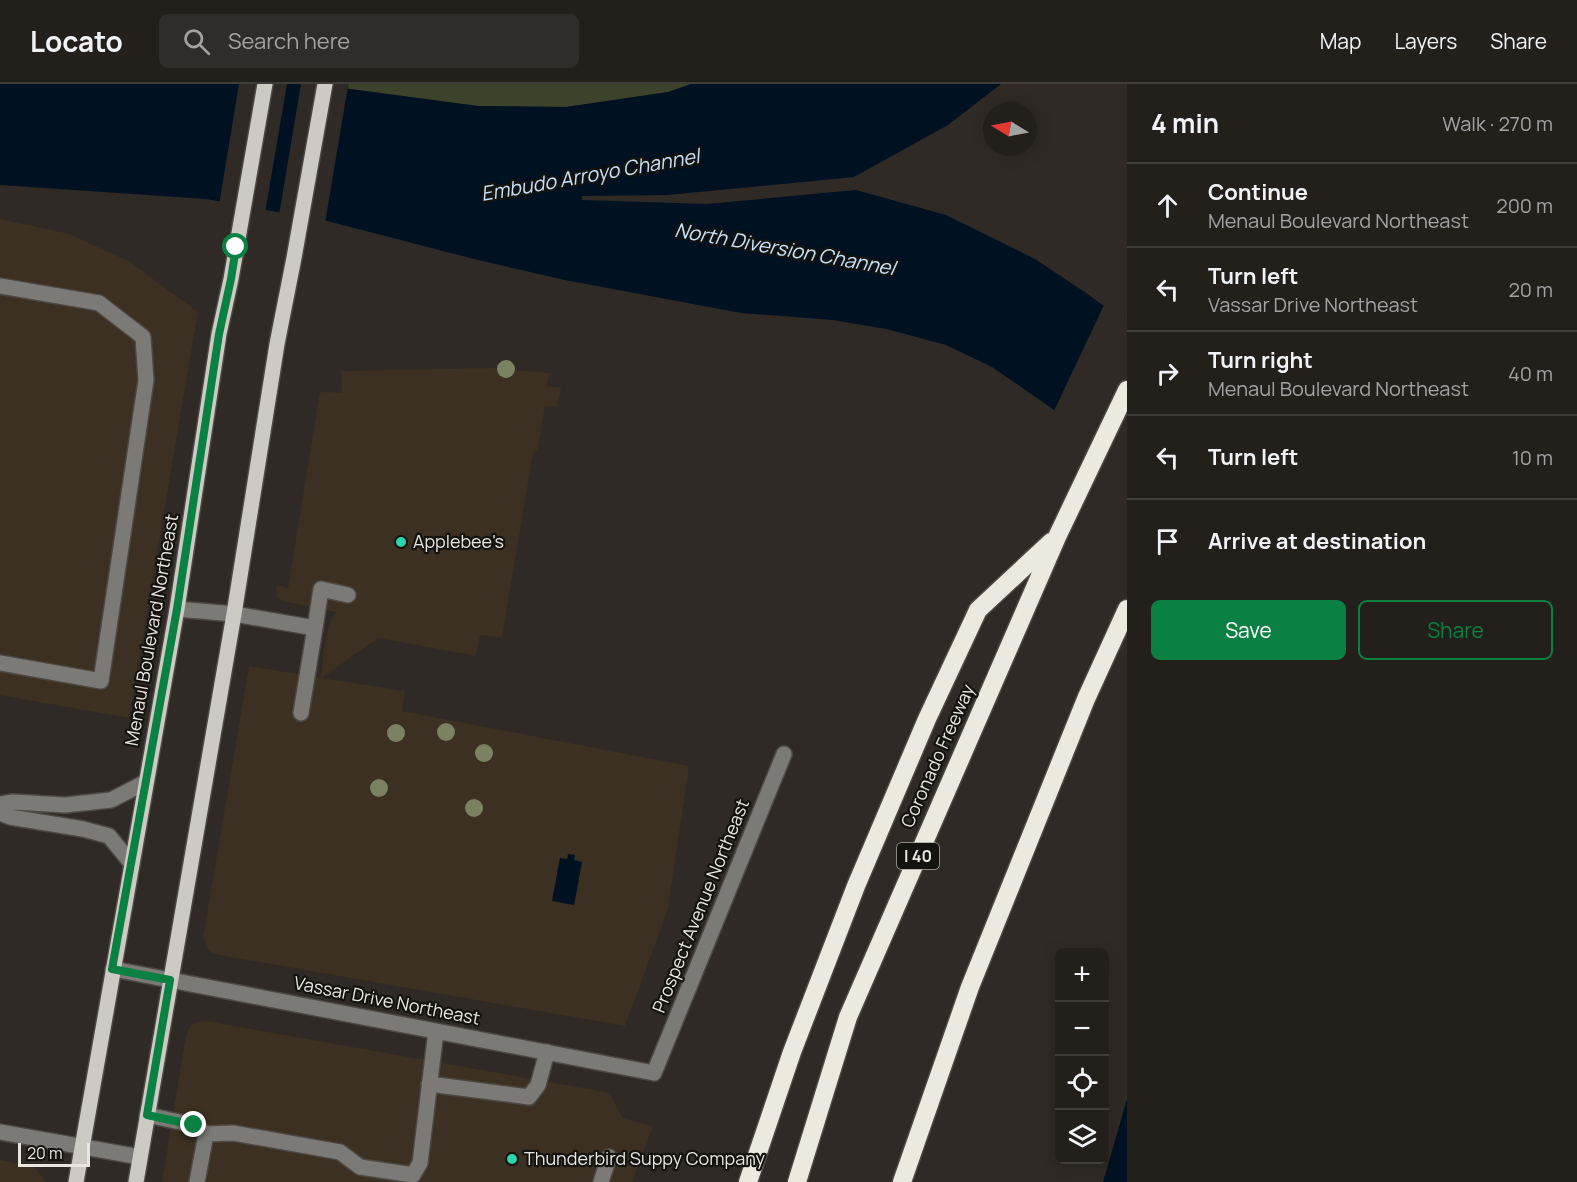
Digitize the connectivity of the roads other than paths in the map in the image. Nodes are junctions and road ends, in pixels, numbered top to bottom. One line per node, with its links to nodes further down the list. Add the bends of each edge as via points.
1 (265, 84): 7 (main road, Menaul Boulevard Northeast, via 219,334)
2 (325, 84): 9 (main road, via 277,344)
3 (0, 286): 11 (street, via 99,303 143,337 146,380 101,681)
4 (1127, 390): 5 (highway, Coronado Freeway / I 40)
5 (1057, 537): 35 (highway, via 978,610 852,896); 36 (highway, Coronado Freeway / I 40, via 848,1017)
6 (348, 595): 10 (street, via 321,589)
7 (177, 609): 9 (street); 14 (main road, Menaul Boulevard Northeast)
8 (1127, 610): 37 (highway, via 1086,699 969,987)
9 (234, 614): 10 (street); 19 (main road)
10 (315, 628): 12 (street)
11 (0, 663)
12 (300, 713)
13 (784, 754): 22 (street, Prospect Avenue Northeast)
14 (146, 782): 15 (street, via 111,800 66,805); 17 (main road, Menaul Boulevard Northeast)
15 (0, 804)
16 (0, 813): 17 (street, via 110,836)
17 (132, 864): 18 (main road, Menaul Boulevard Northeast)
18 (112, 969): 19 (street, Vassar Drive Northeast); 27 (main road, Menaul Boulevard Northeast)
19 (170, 980): 20 (street, Vassar Drive Northeast); 24 (main road)
20 (436, 1031): 21 (street, Vassar Drive Northeast); 23 (street)
21 (547, 1052): 22 (street, Vassar Drive Northeast); 23 (street, via 538,1085 529,1097)
22 (654, 1072)
23 (429, 1084): 30 (street, via 420,1163)
24 (147, 1115): 26 (street, via 194,1125); 28 (main road)
25 (0, 1132): 27 (street)
26 (206, 1134): 30 (street, via 232,1133 340,1152 360,1167); 33 (street)
27 (82, 1147): 28 (street); 31 (main road, Menaul Boulevard Northeast)
28 (140, 1157): 32 (main road)
29 (609, 1157): 34 (street)
30 (412, 1179)
31 (76, 1182)
32 (136, 1182)
33 (197, 1182)
34 (601, 1182)
35 (748, 1182)
36 (797, 1182)
37 (902, 1182)

